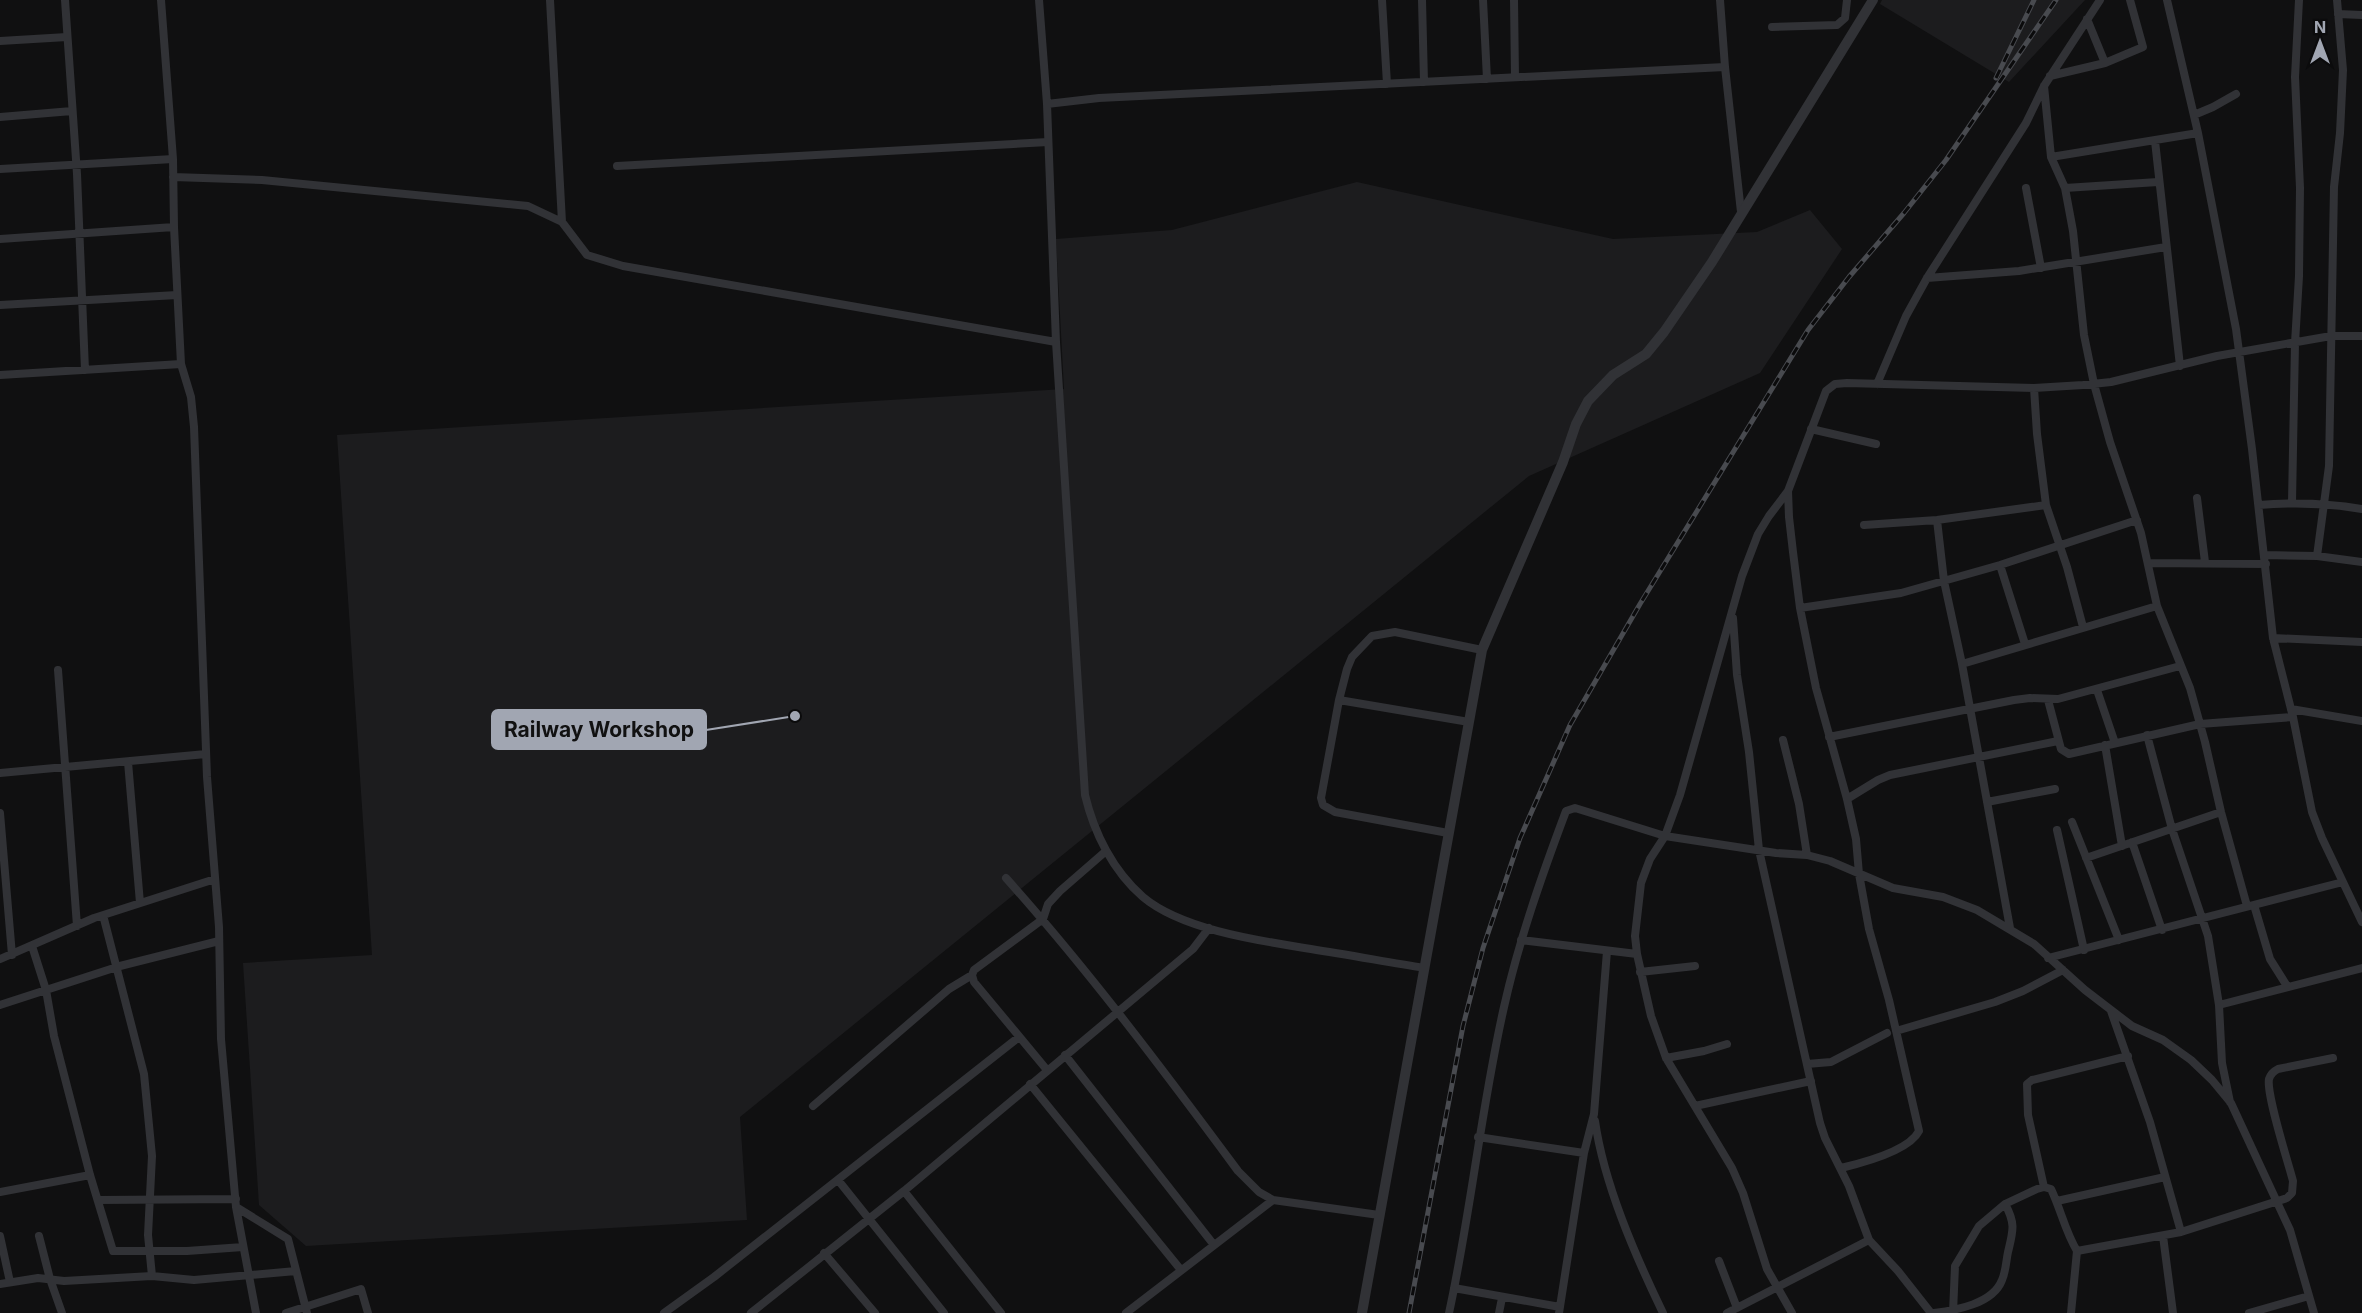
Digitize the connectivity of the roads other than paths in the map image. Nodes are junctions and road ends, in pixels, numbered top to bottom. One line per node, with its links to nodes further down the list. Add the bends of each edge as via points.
1 (65, 0): 21 (street)
2 (161, 0): 40 (street)
3 (550, 0): 49 (street)
4 (1039, 0): 32 (street)
5 (1382, 0): 29 (street)
6 (1422, 0): 28 (street)
7 (1482, 0): 27 (street)
8 (1514, 0): 26 (street)
9 (1720, 0): 24 (street)
10 (1847, 0): 20 (street, via 1845,18 1837,25)
11 (1873, 0): 48 (street)
12 (2100, 0): 19 (street)
13 (2130, 0): 23 (street, via 2143,47)
14 (2167, 0): 34 (street)
15 (2299, 0): 63 (street, via 2295,77 2300,265)
16 (2337, 0): 17 (street)
17 (2338, 14): 18 (street); 60 (street, via 2343,70 2334,187)
18 (2362, 15)
19 (2087, 18): 23 (street); 25 (street)
20 (1772, 27)
21 (67, 37): 22 (street); 33 (street)
22 (0, 41)
23 (2105, 63): 25 (street)
24 (1725, 67): 26 (street); 48 (street)
25 (2050, 76): 30 (street)
26 (1515, 77): 27 (street)
27 (1487, 79): 28 (street)
28 (1424, 82): 29 (street)
29 (1387, 84): 32 (street)
30 (2044, 86): 39 (street); 56 (street, via 2026,123)
31 (2236, 94): 34 (street)
32 (1047, 104): 38 (street)
33 (72, 111): 35 (street); 41 (street)
34 (2194, 115): 36 (street)
35 (0, 117)
36 (2198, 133): 37 (street); 64 (street)
37 (2155, 141): 39 (street); 45 (street)
38 (1048, 142): 42 (street); 62 (street)
39 (2052, 157): 47 (street)
40 (173, 159): 41 (street); 44 (street)
41 (76, 166): 43 (street); 51 (street)
42 (617, 166)
43 (0, 169)
44 (173, 177): 49 (street, via 262,180 528,206); 50 (street)
45 (2158, 182): 47 (street); 53 (street)
46 (2026, 188): 55 (street)
47 (2065, 188): 54 (street)
48 (1741, 212): 99 (street, via 1657,342 1613,375 1588,400)
49 (562, 222): 62 (street, via 587,255 623,266)
50 (174, 227): 51 (street); 57 (street)
51 (80, 234): 52 (street); 58 (street)
52 (0, 239)
53 (2166, 248): 54 (street); 66 (street)
54 (2076, 261): 55 (street); 70 (street)
55 (2041, 268): 56 (street)
56 (1927, 278): 69 (street, via 1906,315)
57 (177, 295): 58 (street); 65 (street)
58 (83, 301): 59 (street); 67 (street)
59 (0, 305)
60 (2331, 336): 61 (street); 63 (street); 77 (street, via 2329,466)
61 (2362, 336)
62 (1056, 342): 135 (street, via 1085,795)
63 (2295, 343): 64 (street); 76 (street)
64 (2240, 352): 66 (street); 79 (street)
65 (181, 364): 67 (street); 117 (street, via 191,397 194,427)
66 (2180, 366): 70 (street)
67 (85, 369): 68 (street)
68 (0, 375)
69 (1877, 384): 71 (street); 72 (street, via 1834,384 1826,392)
70 (2094, 384): 71 (street); 82 (street)
71 (2034, 388): 78 (street)
72 (1811, 429): 73 (street); 74 (street)
73 (1876, 444)
74 (1788, 491): 93 (street); 94 (street, via 1758,534)
75 (2197, 498): 87 (street)
76 (2292, 502): 77 (street); 79 (street)
77 (2324, 503): 80 (street); 85 (street)
78 (2046, 505): 81 (street); 84 (street)
79 (2259, 505): 86 (street)
80 (2362, 509)
81 (1937, 520): 83 (street); 91 (street)
82 (2137, 520): 84 (street); 89 (street)
83 (1864, 525)
84 (2060, 545): 90 (street); 95 (street)
85 (2316, 556): 86 (street); 88 (street)
86 (2266, 560): 87 (street); 96 (street)
87 (2205, 562): 89 (street)
88 (2362, 562)
89 (2148, 563): 92 (street)
90 (2000, 565): 91 (street); 98 (street)
91 (1944, 581): 93 (street, via 1901,593); 100 (street)
92 (2157, 606): 95 (street); 101 (street)
93 (1800, 608): 112 (street)
94 (1733, 612): 131 (street); 134 (street)
95 (2083, 627): 98 (street)
96 (2273, 638): 97 (street); 107 (street)
97 (2362, 642)
98 (2025, 644): 100 (street)
99 (1482, 650): 104 (street, via 1395,632 1372,636 1352,657); 109 (street)
100 (1962, 664): 106 (street)
101 (2180, 666): 103 (street); 110 (street)
102 (58, 670): 120 (street)
103 (2097, 690): 105 (street); 115 (street)
104 (1339, 700): 109 (street); 130 (street, via 1321,798 1323,805 1335,812)
105 (2048, 700): 106 (street, via 2030,698); 114 (street)
106 (1970, 709): 112 (street); 118 (street)
107 (2292, 713): 108 (street); 110 (street); 141 (street, via 2312,812)
108 (2362, 721)
109 (1469, 722): 130 (street)
110 (2200, 724): 111 (street); 125 (street)
111 (2147, 735): 115 (street); 128 (street)
112 (1829, 737): 123 (street)
113 (1783, 740): 136 (street)
114 (2058, 741): 116 (street, via 2061,750 2069,754); 118 (street)
115 (2115, 743): 116 (street)
116 (2105, 745): 133 (street)
117 (206, 754): 119 (street); 140 (street)
118 (1979, 756): 123 (street, via 1890,775); 124 (street)
119 (128, 762): 120 (street); 142 (street)
120 (64, 768): 121 (street); 148 (street)
121 (0, 773)
122 (2055, 789): 124 (street)
123 (1847, 799): 138 (street, via 1856,839)
124 (1987, 802): 150 (street)
125 (2220, 812): 128 (street); 143 (street)
126 (0, 813): 159 (street)
127 (2072, 822): 137 (street)
128 (2172, 829): 132 (street); 145 (street)
129 (2057, 830): 156 (street)
130 (1448, 833): 164 (street)
131 (1665, 836): 134 (street); 152 (street, via 1585,810 1566,811); 158 (street, via 1641,883 1636,916)
132 (2132, 842): 133 (street); 151 (street)
133 (2122, 846): 137 (street)
134 (1759, 850): 136 (street); 182 (street)
135 (1106, 851): 146 (street, via 1060,891 1048,904); 149 (street, via 1144,898 1178,917)
136 (1807, 855): 138 (street)
137 (2086, 858): 153 (street)
138 (1858, 874): 150 (street, via 1893,888 1942,897); 175 (street)
139 (1006, 878): 146 (street)
140 (215, 879): 142 (street); 154 (street)
141 (2343, 882): 143 (street); 147 (street)
142 (140, 903): 144 (street)
143 (2250, 905): 145 (street); 169 (street, via 2270,959)
144 (103, 915): 148 (street); 163 (street)
145 (2202, 918): 151 (street); 172 (street)
146 (1043, 919): 168 (street); 174 (street)
147 (2362, 922)
148 (77, 926): 155 (street)
149 (1209, 928): 164 (street); 174 (street, via 1193,949)
150 (2010, 928): 161 (street)
151 (2162, 930): 153 (street)
152 (1521, 940): 157 (street); 190 (street)
153 (2119, 940): 156 (street)
154 (219, 941): 163 (street); 203 (street, via 221,1039)
155 (32, 946): 159 (street); 170 (street)
156 (2084, 950): 161 (street)
157 (1607, 951): 158 (street); 189 (street)
158 (1637, 954): 167 (street)
159 (12, 955): 160 (street)
160 (0, 958)
161 (2048, 958): 166 (street)
162 (1695, 966): 167 (street)
163 (117, 967): 170 (street); 201 (street, via 144,1074 152,1156)
164 (1424, 968): 206 (street)
165 (2362, 968): 169 (street)
166 (2063, 970): 173 (street); 175 (street, via 1995,1002)
167 (1640, 972): 180 (street)
168 (972, 975): 176 (street); 187 (street, via 949,989)
169 (2287, 986): 172 (street)
170 (46, 990): 171 (street); 193 (street)
171 (0, 1005)
172 (2219, 1005): 186 (street, via 2220,1050)
173 (2111, 1010): 179 (street); 186 (street, via 2191,1060)
174 (1118, 1012): 178 (street); 200 (street, via 1238,1171)
175 (1891, 1032): 182 (street, via 1831,1062); 192 (street, via 1919,1131 1894,1150)
176 (1019, 1037): 183 (street); 195 (street)
177 (1727, 1044): 180 (street)
178 (1065, 1055): 183 (street); 213 (street)
179 (2128, 1056): 194 (street); 196 (street, via 2027,1084 2028,1115)
180 (1666, 1058): 188 (street)
181 (2333, 1058): 204 (street, via 2278,1069 2269,1077 2293,1181 2292,1193)
182 (1807, 1064): 184 (street)
183 (1047, 1070): 185 (street)
184 (1811, 1081): 188 (street); 192 (street, via 1825,1138)
185 (1030, 1084): 197 (street); 219 (street)
186 (2231, 1103): 204 (street)
187 (813, 1106)
188 (1695, 1106): 226 (street, via 1732,1168 1767,1269)
189 (1594, 1114): 191 (street); 247 (street, via 1607,1174)
190 (1478, 1137): 191 (street); 227 (street)
191 (1584, 1153): 232 (street)
192 (1841, 1168): 212 (street)
193 (90, 1175): 198 (street); 199 (street)
194 (2165, 1178): 202 (street); 208 (street)
195 (838, 1180): 207 (street); 238 (street)
196 (2044, 1187): 202 (street, via 2051,1189); 205 (street)
197 (904, 1191): 207 (street); 242 (street)
198 (0, 1192)
199 (98, 1200): 201 (street); 216 (street, via 113,1251)
200 (1273, 1200): 206 (street); 213 (street)
201 (151, 1201): 203 (street); 216 (street)
202 (2057, 1201): 215 (street, via 2064,1228)
203 (236, 1203): 214 (street); 220 (street, via 288,1239)
204 (2276, 1203): 208 (street); 228 (street, via 2290,1230)
205 (2005, 1204): 233 (street, via 1979,1226 1959,1257); 233 (street, via 2012,1217 2013,1231 2002,1282 1984,1299)
206 (1379, 1215): 244 (street)
207 (869, 1218): 217 (street); 241 (street)
208 (2181, 1232): 211 (street)
209 (0, 1236): 224 (street)
210 (39, 1236): 223 (street)
211 (2163, 1236): 215 (street); 252 (street)
212 (1869, 1240): 226 (street); 250 (street)
213 (1214, 1245): 219 (street)
214 (243, 1247): 216 (street); 222 (street)
215 (2077, 1251): 251 (street)
216 (148, 1252): 221 (street)
217 (824, 1253): 239 (street); 240 (street)
218 (1719, 1261): 230 (street)
219 (1181, 1270): 243 (street)
220 (296, 1271): 222 (street); 231 (street)
221 (152, 1276): 222 (street, via 194,1280); 223 (street)
222 (248, 1277): 235 (street)
223 (50, 1279): 224 (street); 234 (street)
224 (10, 1282): 225 (street)
225 (0, 1284)
226 (1778, 1287): 230 (street); 249 (street)
227 (1455, 1288): 229 (street); 245 (street)
228 (2309, 1296): 253 (street); 254 (street)
229 (1502, 1298): 232 (street); 246 (street)
230 (1737, 1308): 248 (street)
231 (306, 1309): 236 (street); 237 (street, via 361,1289)
232 (1559, 1310)
233 (1953, 1311): 250 (street)
234 (62, 1313)
235 (256, 1313)
236 (286, 1313)
237 (368, 1313)
238 (664, 1313)
239 (751, 1313)
240 (875, 1313)
241 (945, 1313)
242 (1001, 1313)
243 (1126, 1313)
244 (1362, 1313)
245 (1449, 1313)
246 (1499, 1313)
247 (1663, 1313)
248 (1727, 1313)
249 (1792, 1313)
250 (1932, 1313)
251 (2071, 1313)
252 (2173, 1313)
253 (2249, 1313)
254 (2314, 1313)

